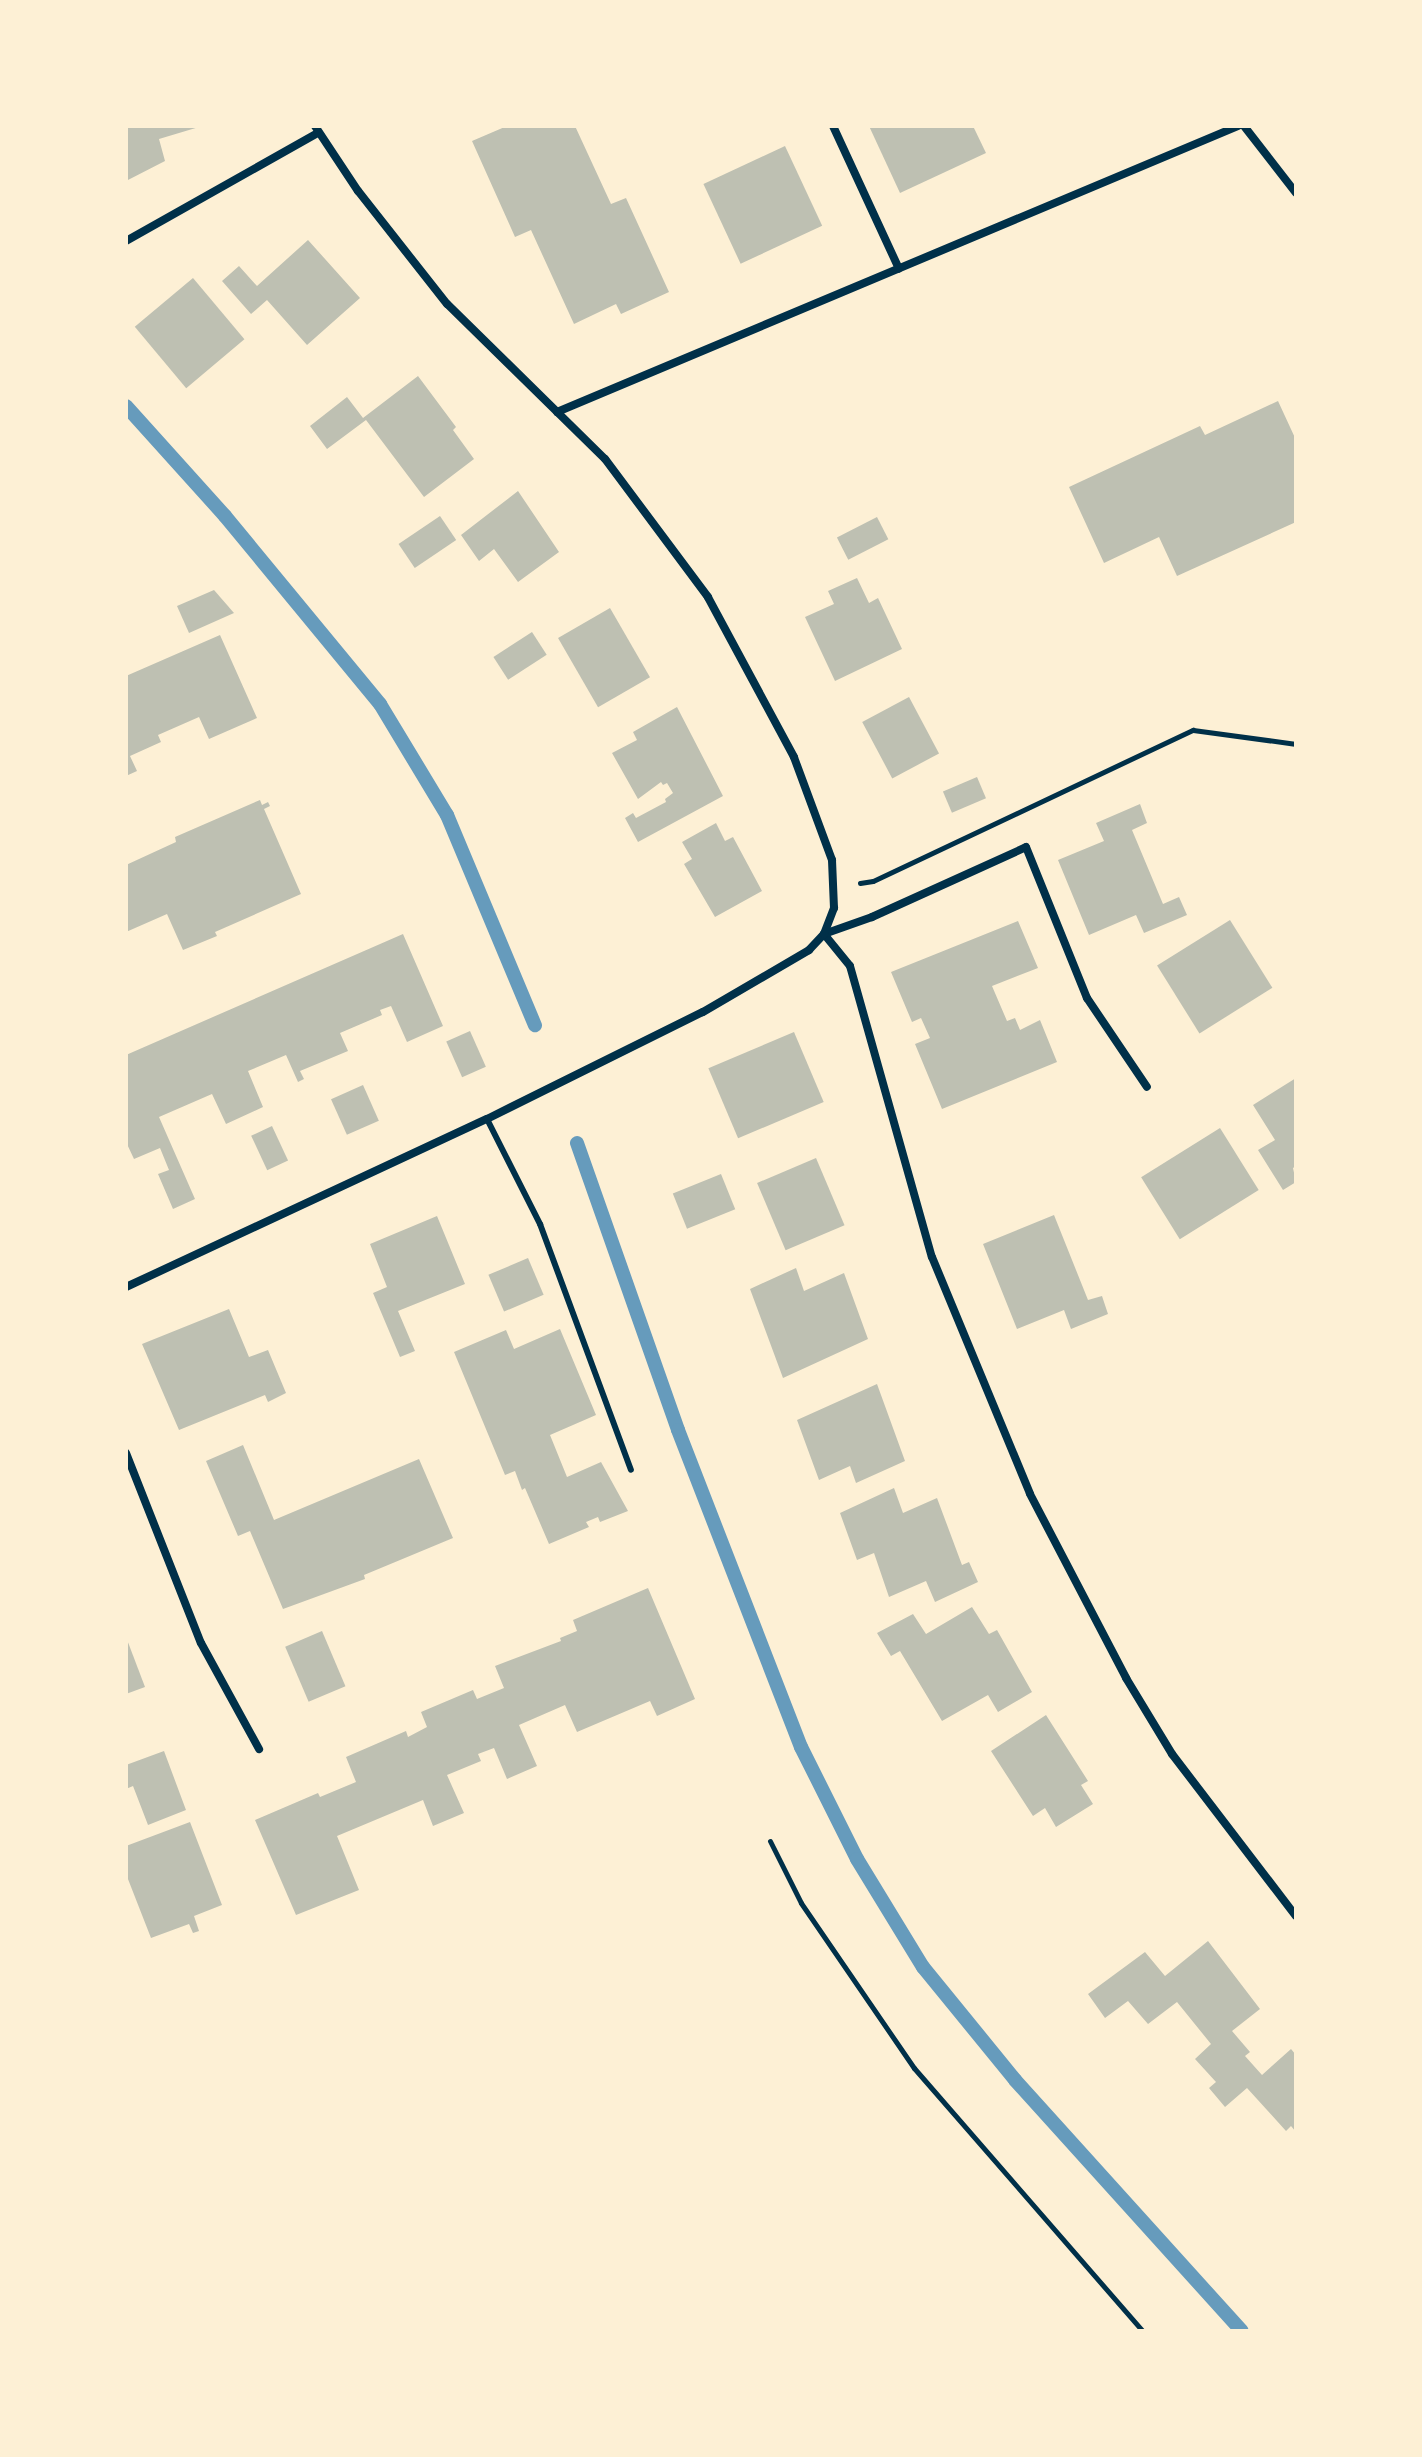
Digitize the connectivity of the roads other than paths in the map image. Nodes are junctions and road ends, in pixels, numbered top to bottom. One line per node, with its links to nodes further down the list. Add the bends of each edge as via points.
1 (833, 126): 7 (street)
2 (1238, 126): 7 (street)
3 (1244, 126): 5 (street)
4 (316, 130): 6 (street); 8 (street, via 447,304)
5 (1296, 193)
6 (126, 241)
7 (899, 269): 8 (street)
8 (557, 412): 9 (street, via 605,459 708,597 794,757 832,860 834,908)
9 (824, 934): 10 (street, via 1026,847 1087,998); 11 (street, via 809,950 703,1012); 16 (street, via 850,966 932,1257 1030,1494 1172,1754)
10 (1147, 1087)
11 (487, 1119): 12 (street); 14 (lane, via 540,1224)
12 (126, 1287)
13 (126, 1453): 15 (street, via 201,1643)
14 (631, 1470)
15 (259, 1749)
16 (1296, 1916)

